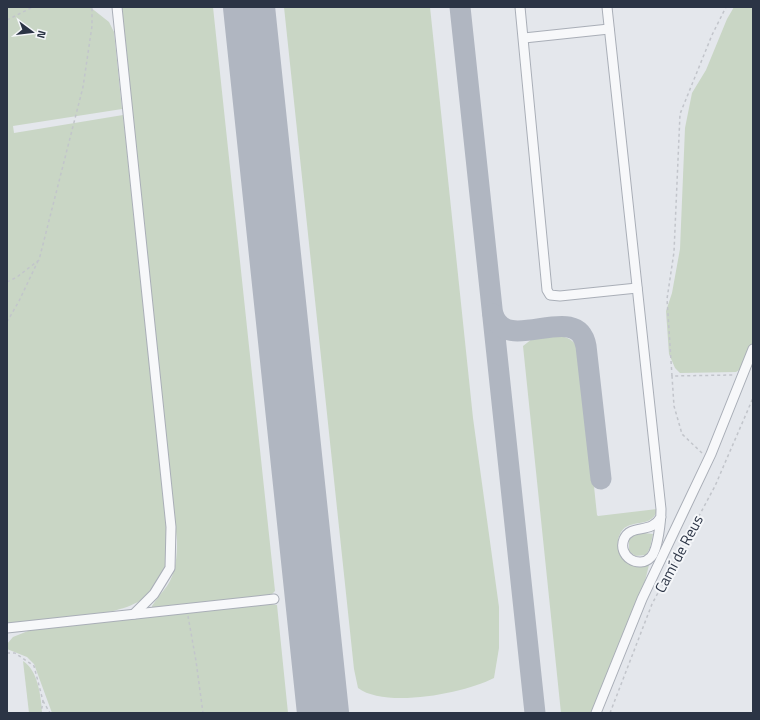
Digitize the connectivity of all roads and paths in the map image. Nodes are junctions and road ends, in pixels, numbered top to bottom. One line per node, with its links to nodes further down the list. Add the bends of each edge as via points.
1 (33, 7): 7 (path)
2 (92, 7): 10 (path, via 92,26 83,87)
3 (117, 7): 22 (lane, via 171,527 170,568 154,594)
4 (520, 7): 9 (lane)
5 (607, 7): 8 (lane)
6 (726, 7): 16 (path, via 680,114 674,252 667,299)
7 (7, 20)
8 (609, 29): 9 (lane); 12 (lane)
9 (524, 38): 12 (lane, via 547,290 550,295 560,296)
10 (39, 260): 11 (path); 13 (path)
11 (7, 282)
12 (637, 288): 19 (lane)
13 (7, 322)
14 (753, 349): 15 (lane)
15 (743, 374): 16 (path); 18 (lane)
16 (672, 376): 18 (path, via 674,406 682,434 700,453)
17 (753, 398): 30 (path, Camí de Reus, via 715,486 652,604)
18 (711, 454): 29 (lane, via 642,599)
19 (661, 516): 19 (lane, via 651,527 636,529 627,534 623,549 627,558 642,562 651,557 656,548)
20 (274, 599): 21 (lane)
21 (186, 609): 22 (lane); 28 (path)
22 (134, 614): 23 (lane)
23 (7, 628)
24 (7, 653): 25 (path, via 15,653 34,666)
25 (43, 701): 26 (path); 27 (path)
26 (41, 713)
27 (50, 713)
28 (203, 713)
29 (596, 713)
30 (610, 713)

